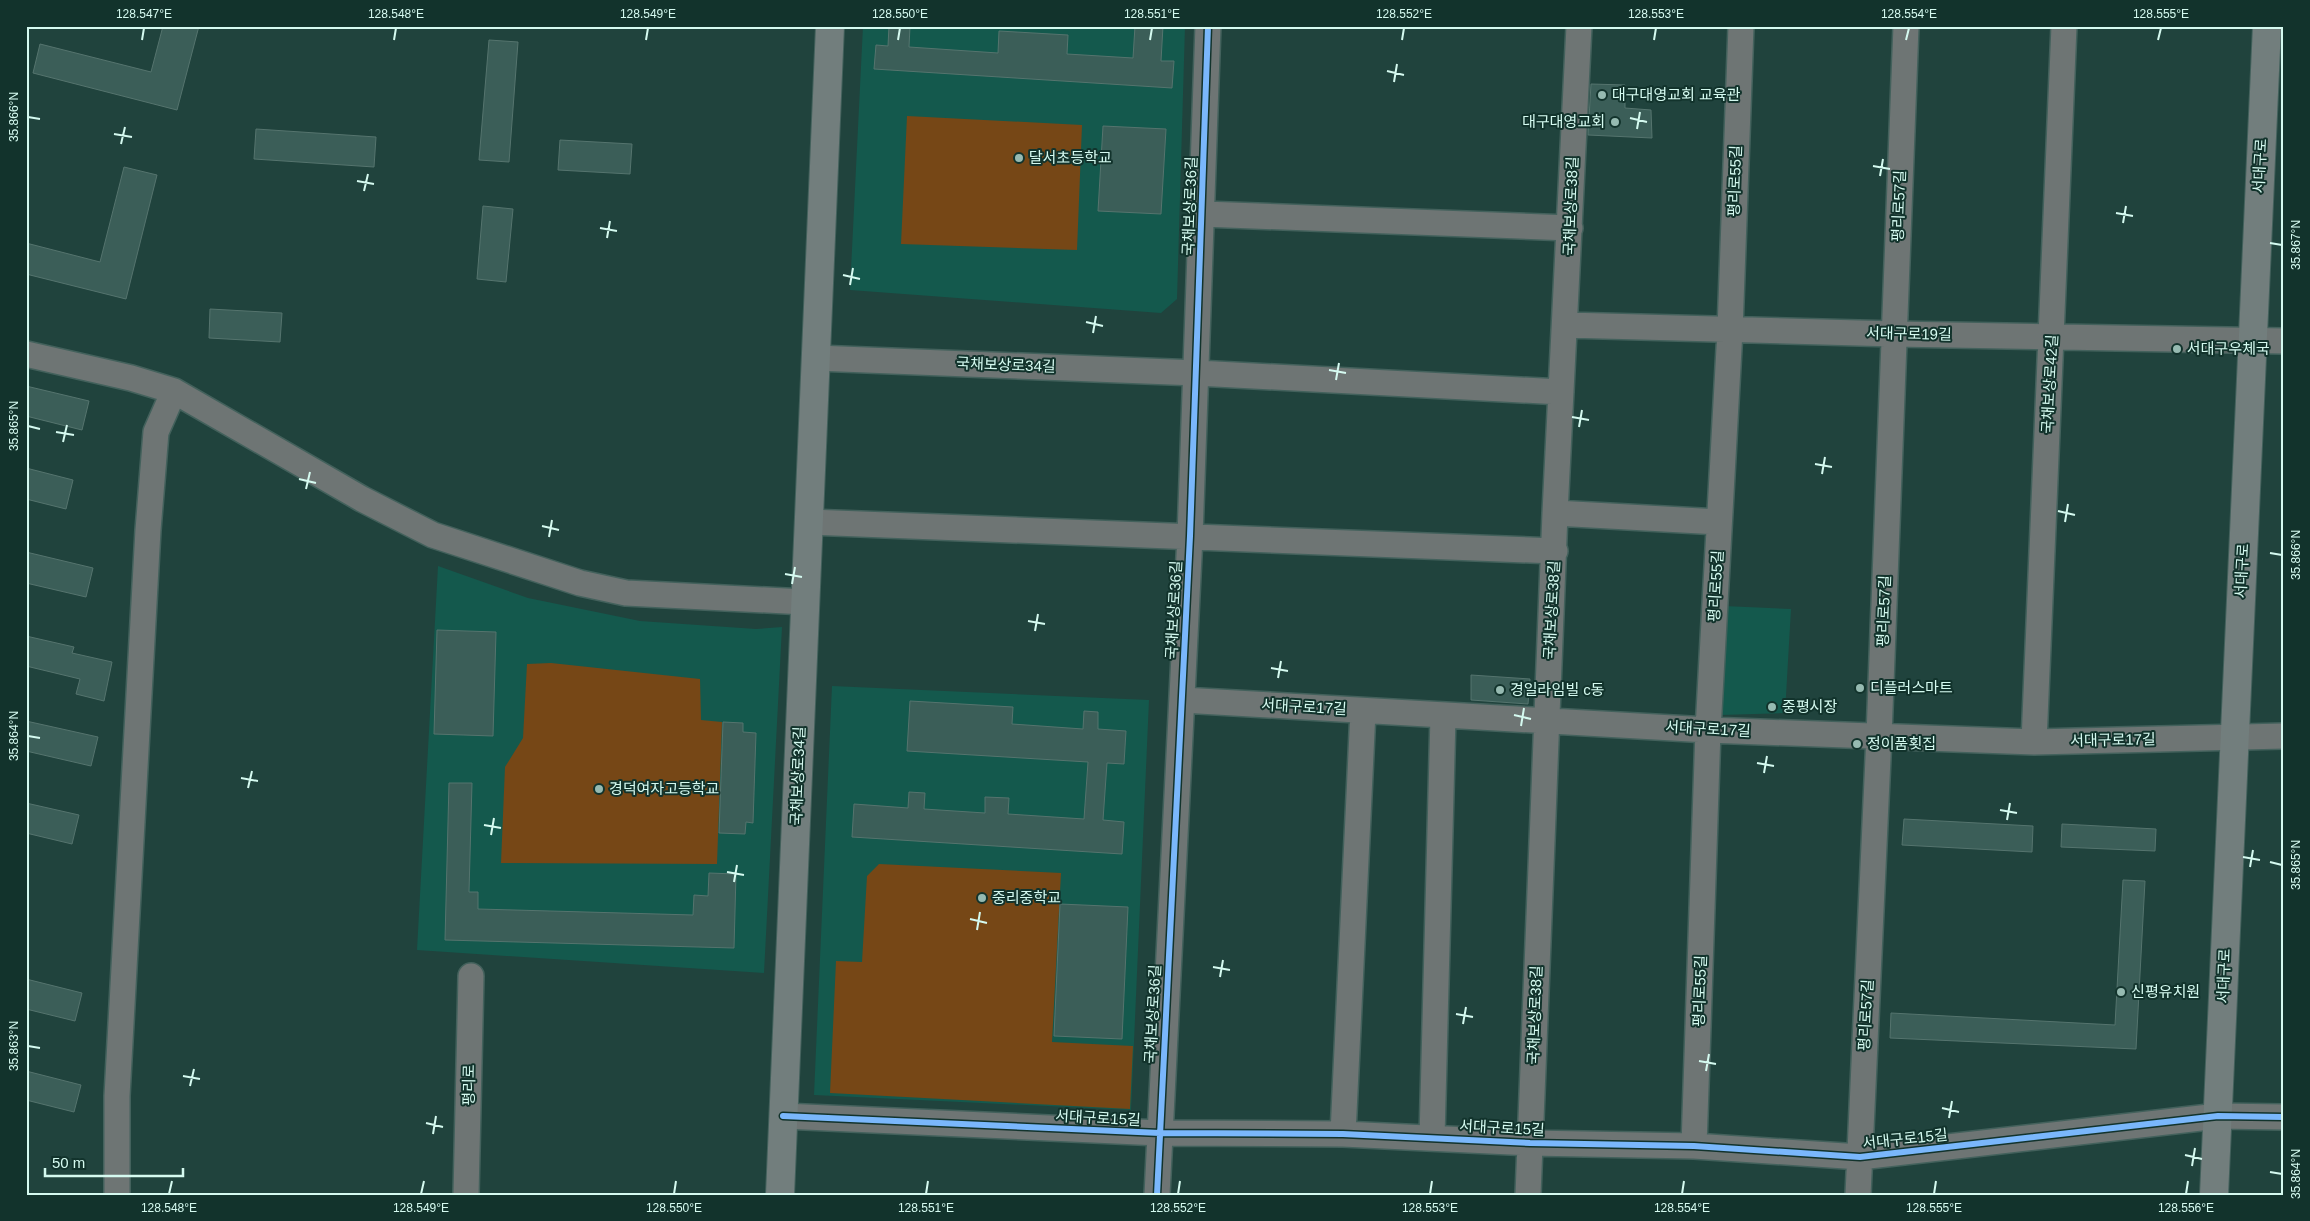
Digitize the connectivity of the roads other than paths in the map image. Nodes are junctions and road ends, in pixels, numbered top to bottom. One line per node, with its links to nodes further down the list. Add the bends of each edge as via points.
1 (830, 26): 17 (main road, 국채보상로34길)
2 (1208, 26): 8 (street, 국채보상로36길)
3 (1579, 26): 9 (street, 국채보상로38길)
4 (1741, 26): 11 (street, 평리로55길)
5 (1906, 26): 12 (street, 평리로57길)
6 (2064, 26): 13 (street, 국채보상로42길)
7 (2267, 26): 14 (main road, 서대구로)
8 (1203, 214): 9 (street); 18 (street, 국채보상로36길)
9 (1570, 228): 10 (street, 국채보상로38길)
10 (1566, 325): 11 (street, 서대구로19길); 20 (street, 국채보상로38길)
11 (1730, 330): 12 (street, 서대구로19길); 23 (street, 평리로55길)
12 (1895, 334): 13 (street, 서대구로19길); 32 (street, 평리로57길)
13 (2052, 336): 14 (street, 서대구로19길); 35 (street, 국채보상로42길)
14 (2252, 340): 15 (street, 서대구로19길); 34 (main road, 서대구로)
15 (2284, 341)
16 (26, 354): 19 (street)
17 (816, 358): 18 (street, 국채보상로34길); 22 (main road, 국채보상로34길)
18 (1197, 373): 20 (street); 24 (street, 국채보상로36길)
19 (174, 391): 26 (street, via 362,499 433,535 580,583 626,593); 46 (street, via 156,432 148,530 117,1096)
20 (1561, 392): 21 (street, 국채보상로38길)
21 (1556, 513): 23 (street); 25 (street, 국채보상로38길)
22 (809, 522): 24 (street); 26 (main road, 국채보상로34길)
23 (1719, 522): 31 (street, 평리로55길)
24 (1190, 536): 25 (street); 27 (street, 국채보상로36길)
25 (1555, 551): 30 (street, 국채보상로38길)
26 (805, 602): 37 (main road, 국채보상로34길)
27 (1182, 700): 28 (street, 서대구로17길); 40 (street, 국채보상로36길)
28 (1363, 711): 29 (street, 서대구로17길); 41 (street)
29 (1443, 716): 30 (street, 서대구로17길); 42 (street)
30 (1547, 721): 31 (street, 서대구로17길); 43 (street, 국채보상로38길)
31 (1708, 730): 32 (street, 서대구로17길); 44 (street, 평리로55길)
32 (1879, 736): 35 (street, 서대구로17길); 45 (street, 평리로57길)
33 (2284, 736): 34 (street, 서대구로17길)
34 (2234, 737): 35 (street, 서대구로17길); 38 (main road, 서대구로)
35 (2034, 742)
36 (471, 976): 47 (street, 평리로)
37 (783, 1116): 40 (street, 서대구로15길); 48 (main road, 국채보상로34길)
38 (2218, 1116): 39 (street); 45 (street, 서대구로15길); 52 (main road, 서대구로)
39 (2284, 1117)
40 (1160, 1133): 41 (street, 서대구로15길); 49 (street, 국채보상로36길)
41 (1343, 1134): 42 (street, 서대구로15길)
42 (1432, 1138): 43 (street, 서대구로15길)
43 (1530, 1143): 44 (street, 서대구로15길); 50 (street, 국채보상로38길)
44 (1694, 1146): 45 (street, 서대구로15길)
45 (1860, 1157): 51 (street, 평리로57길)
46 (116, 1195)
47 (466, 1195)
48 (780, 1195)
49 (1157, 1195)
50 (1528, 1195)
51 (1858, 1195)
52 (2214, 1195)

